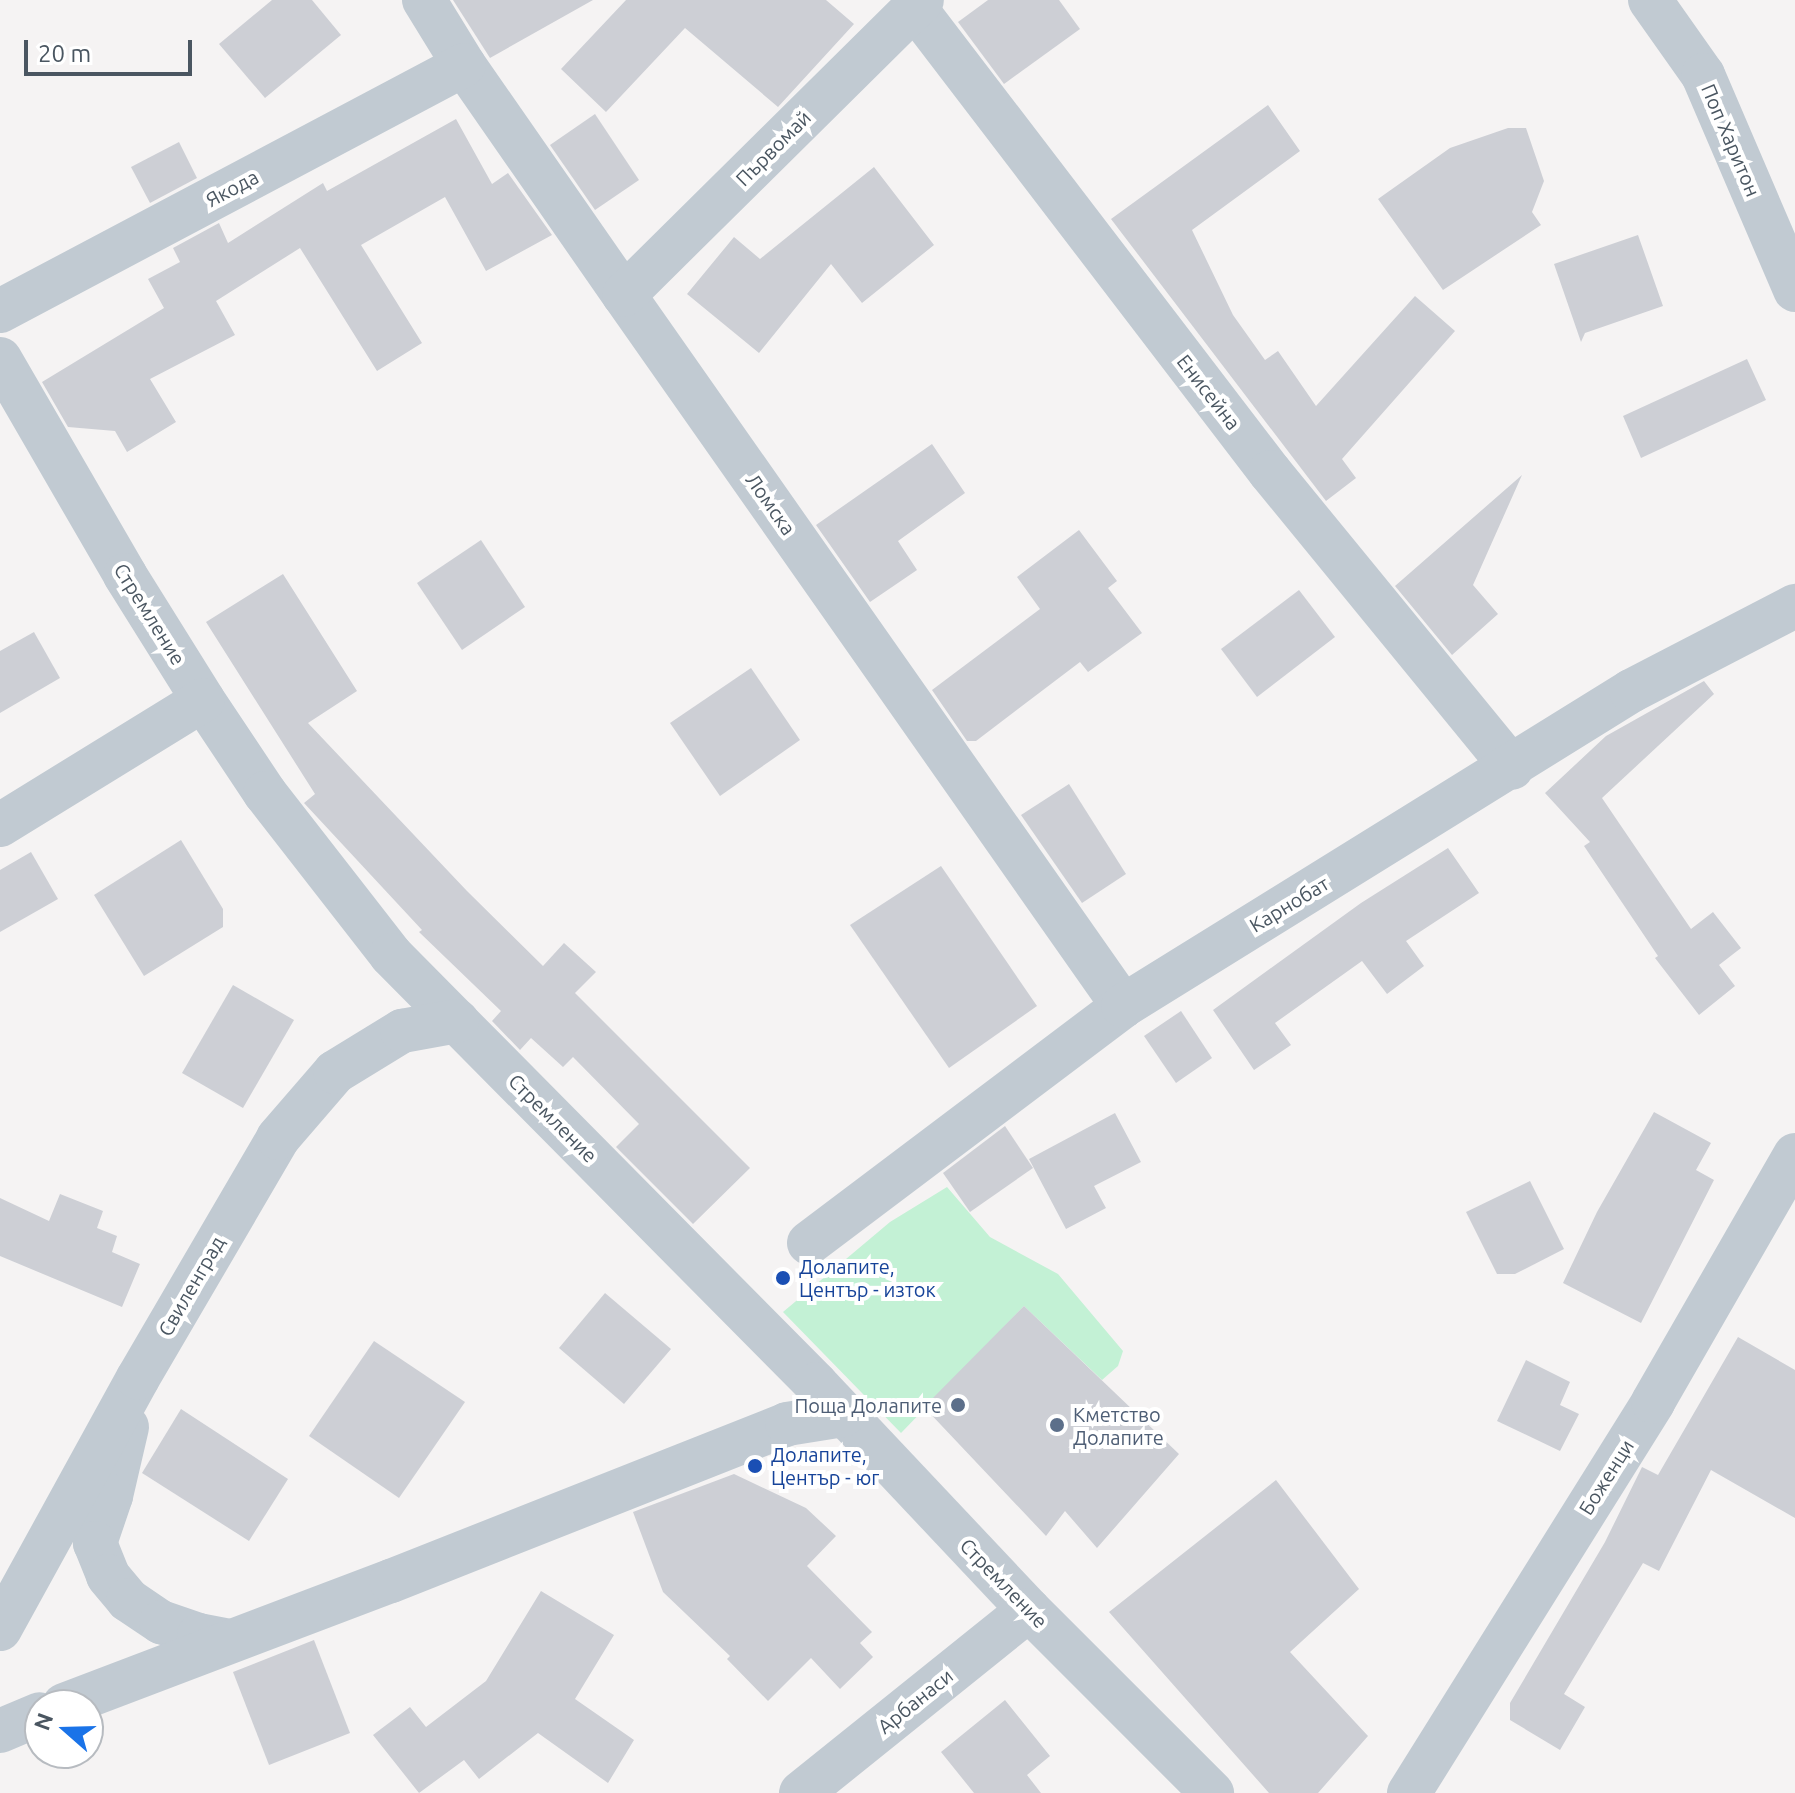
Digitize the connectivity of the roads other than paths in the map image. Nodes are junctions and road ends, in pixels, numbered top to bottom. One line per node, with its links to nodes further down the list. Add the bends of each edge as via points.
1 (424, 0): 4 (street, Ломска)
2 (1650, 0): 5 (street, Поп Харитон, via 1703,75)
3 (918, 4): 6 (street, Първомай); 11 (street, Енисейна, via 1270,472)
4 (464, 65): 6 (street, Ломска); 7 (street, Якода)
5 (1795, 290)
6 (624, 295): 13 (street, Ломска)
7 (0, 311)
8 (0, 359): 10 (street, Стремление)
9 (1795, 606): 11 (street, Карнобат, via 1631,691)
10 (203, 700): 12 (street); 14 (street, Стремление, via 265,793 391,955)
11 (1512, 768): 13 (street, Карнобат)
12 (0, 825)
13 (1123, 1006): 16 (street, Карнобат)
14 (457, 1021): 17 (street, Свиленград, via 402,1031 335,1072 278,1138); 18 (street, Стремление)
15 (1795, 1155): 27 (street, Боженци, via 1653,1402)
16 (809, 1243)
17 (138, 1378): 20 (street, Свиленград); 21 (street, via 95,1543 108,1576 128,1600 161,1622)
18 (843, 1415): 19 (street, Стремление); 21 (street, via 787,1424)
19 (1029, 1610): 25 (street, Арбанаси); 26 (street, Стремление)
20 (0, 1629)
21 (230, 1641): 22 (street)
22 (104, 1690)
23 (24, 1721): 24 (street)
24 (0, 1731)
25 (801, 1793)
26 (1212, 1793)
27 (1409, 1793)

